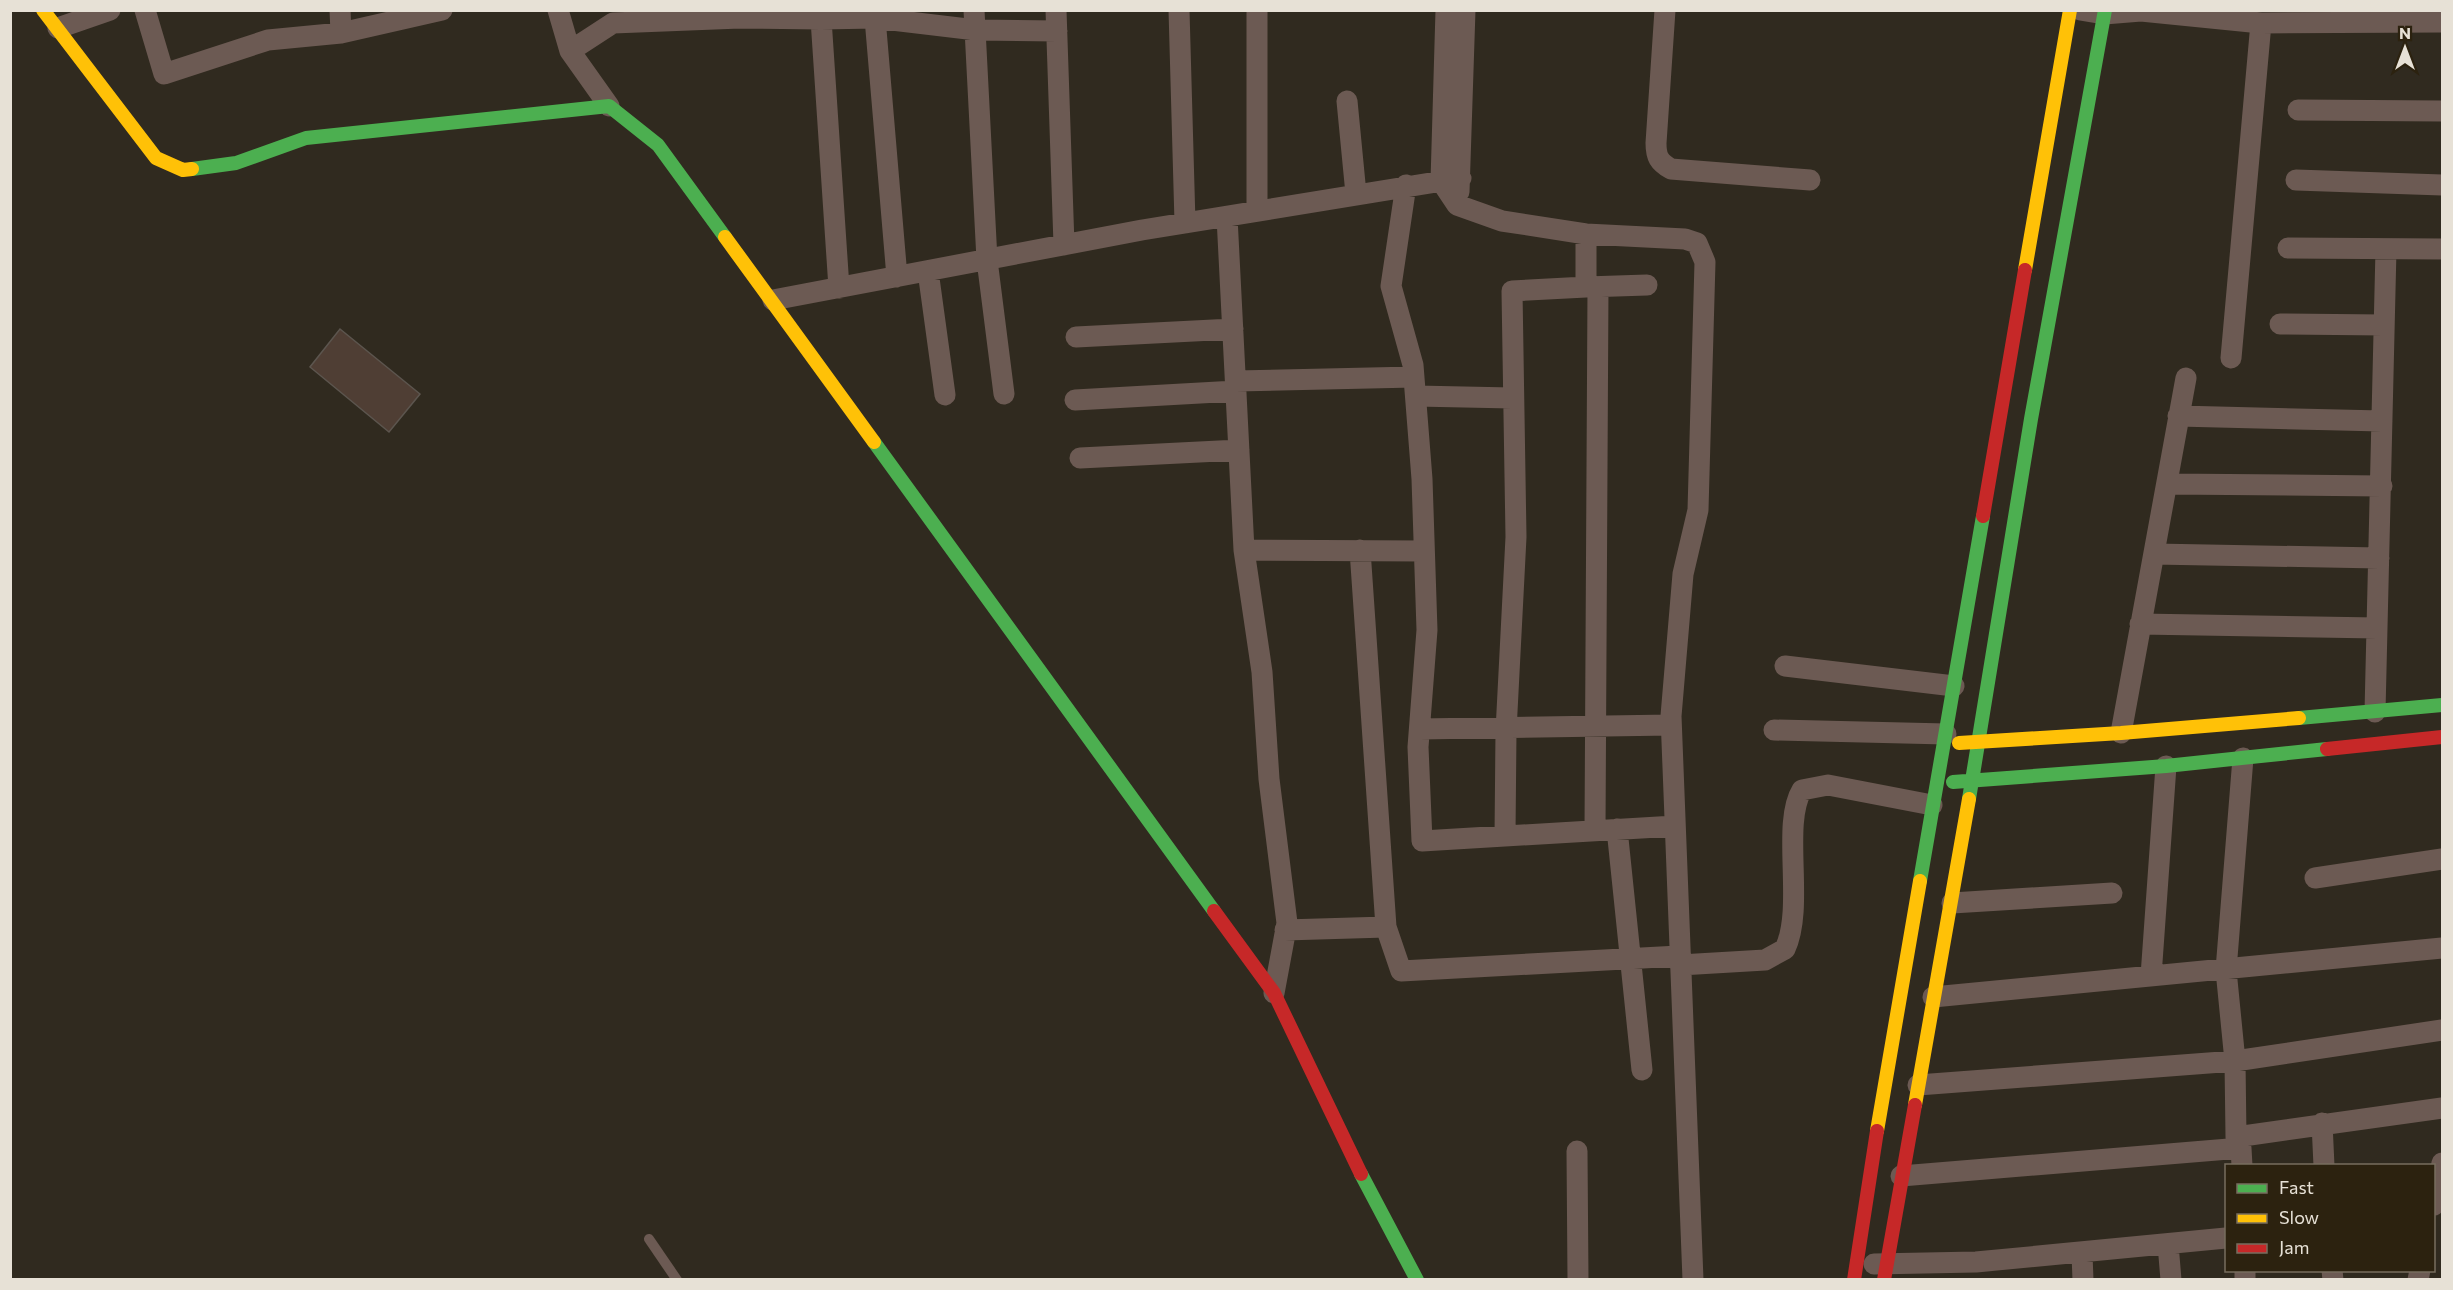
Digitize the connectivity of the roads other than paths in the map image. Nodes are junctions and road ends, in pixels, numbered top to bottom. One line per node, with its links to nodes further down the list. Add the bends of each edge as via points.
1 (43, 10): 25 (street)
2 (110, 10): 25 (street)
3 (145, 10): 26 (street, via 164,74 268,40)
4 (340, 10): 26 (street)
5 (442, 10): 26 (street)
6 (558, 10): 27 (street)
7 (574, 10): 27 (street)
8 (1179, 10): 40 (street)
9 (1257, 10): 38 (street)
10 (1446, 10): 32 (street)
11 (1465, 10): 32 (street)
12 (1665, 10): 33 (street, via 1656,143 1661,163 1671,169)
13 (2070, 10): 79 (street)
14 (2080, 10): 16 (street)
15 (2140, 11): 16 (street); 24 (street)
16 (2104, 12): 90 (street)
17 (683, 15): 21 (street); 27 (street, via 613,23)
18 (2326, 16): 20 (street); 24 (street)
19 (875, 18): 21 (street); 22 (street); 48 (street)
20 (2432, 18)
21 (821, 19): 51 (street)
22 (975, 20): 23 (street); 46 (street)
23 (1056, 21): 42 (street)
24 (2261, 23): 57 (street)
25 (57, 28): 29 (street, via 156,158 183,170 236,162 306,138)
26 (341, 33)
27 (570, 51): 29 (street)
28 (1347, 101): 37 (street)
29 (609, 106): 52 (street, via 658,145)
30 (2298, 110): 31 (street)
31 (2442, 111)
32 (1451, 179): 35 (street); 41 (street, via 1457,205 1502,221)
33 (1810, 180)
34 (2296, 180): 36 (street)
35 (1406, 185): 37 (street); 60 (street, via 1391,286 1413,364)
36 (2442, 185)
37 (1356, 194): 38 (street)
38 (1257, 211): 39 (street)
39 (1227, 217): 40 (street); 55 (street)
40 (1185, 223): 42 (street)
41 (1586, 234): 50 (street); 82 (street, via 1685,239 1697,243 1705,262 1698,510 1683,574)
42 (1064, 245): 46 (street)
43 (2288, 248): 44 (street)
44 (2386, 249): 45 (street); 54 (street)
45 (2442, 249)
46 (987, 260): 47 (street); 61 (street)
47 (928, 271): 48 (street); 62 (street)
48 (897, 277): 51 (street)
49 (1647, 285): 50 (street)
50 (1592, 287): 63 (street, via 1512,291); 84 (street)
51 (839, 288): 52 (street)
52 (773, 300): 111 (street)
53 (2280, 324): 54 (street)
54 (2384, 325): 66 (street)
55 (1233, 328): 56 (street); 59 (street)
56 (1076, 337)
57 (2231, 358)
58 (2186, 378): 65 (street)
59 (1236, 386): 60 (street); 64 (street); 67 (street)
60 (1415, 387): 63 (street); 73 (street)
61 (1004, 394)
62 (945, 395)
63 (1512, 398): 83 (street, via 1516,537)
64 (1075, 400)
65 (2178, 416): 66 (street); 69 (street)
66 (2382, 421): 70 (street)
67 (1239, 450): 68 (street); 71 (street)
68 (1080, 458)
69 (2168, 484): 70 (street); 74 (street)
70 (2382, 486): 75 (street)
71 (1244, 550): 72 (street); 105 (street, via 1262,672)
72 (1360, 550): 73 (street); 104 (street)
73 (1425, 550): 85 (street, via 1427,630)
74 (2154, 554): 75 (street); 76 (street)
75 (2379, 558): 77 (street)
76 (2140, 624): 77 (street); 87 (street)
77 (2378, 628): 81 (street)
78 (1785, 666): 79 (street)
79 (1954, 686): 89 (street)
80 (2442, 705): 81 (street)
81 (2375, 712): 87 (street)
82 (1671, 725): 84 (street); 96 (street)
83 (1507, 726): 84 (street); 85 (street); 99 (street)
84 (1596, 727): 98 (street)
85 (1420, 729): 99 (street, via 1422,841)
86 (1774, 730): 89 (street)
87 (2121, 733): 90 (street)
88 (2442, 737): 91 (street)
89 (1945, 739): 90 (street); 94 (street)
90 (1977, 742): 93 (street)
91 (2243, 759): 92 (street); 109 (street)
92 (2166, 766): 93 (street); 110 (street)
93 (1971, 780): 94 (street); 103 (street)
94 (1936, 783): 95 (street)
95 (1932, 805): 108 (street, via 1828,785 1802,790 1795,809 1792,922 1785,949 1765,960); 130 (street)
96 (1675, 826): 97 (street); 108 (street)
97 (1617, 829): 98 (street); 107 (street)
98 (1596, 831): 99 (street)
99 (1505, 836)
100 (2442, 859): 101 (street)
101 (2314, 878)
102 (2112, 893): 103 (street)
103 (1952, 903): 112 (street)
104 (1386, 927): 105 (street); 107 (street, via 1401,971)
105 (1285, 930): 111 (street)
106 (2442, 948): 109 (street)
107 (1630, 959): 108 (street); 115 (street)
108 (1680, 961): 135 (street)
109 (2226, 970): 110 (street); 114 (street)
110 (2151, 976): 112 (street)
111 (1274, 993): 133 (street, via 1336,1127)
112 (1934, 997): 116 (street)
113 (2442, 1030): 114 (street)
114 (2235, 1061): 116 (street); 119 (street)
115 (1642, 1070)
116 (1918, 1085): 123 (street)
117 (2442, 1108): 118 (street)
118 (2322, 1123): 119 (street); 122 (street)
119 (2240, 1150): 123 (street)
120 (1577, 1151): 134 (street)
121 (2442, 1163): 124 (street)
122 (2325, 1164)
123 (1901, 1176): 131 (street)
124 (2435, 1196)
125 (2225, 1238): 127 (street)
126 (649, 1239): 132 (lane)
127 (2168, 1244): 128 (street); 137 (street)
128 (2082, 1254): 129 (street); 136 (street)
129 (1976, 1271): 131 (street)
130 (1856, 1272): 131 (street)
131 (1885, 1272)
132 (677, 1280)
133 (1417, 1280)
134 (1578, 1280)
135 (1693, 1280)
136 (2083, 1280)
137 (2171, 1280)

